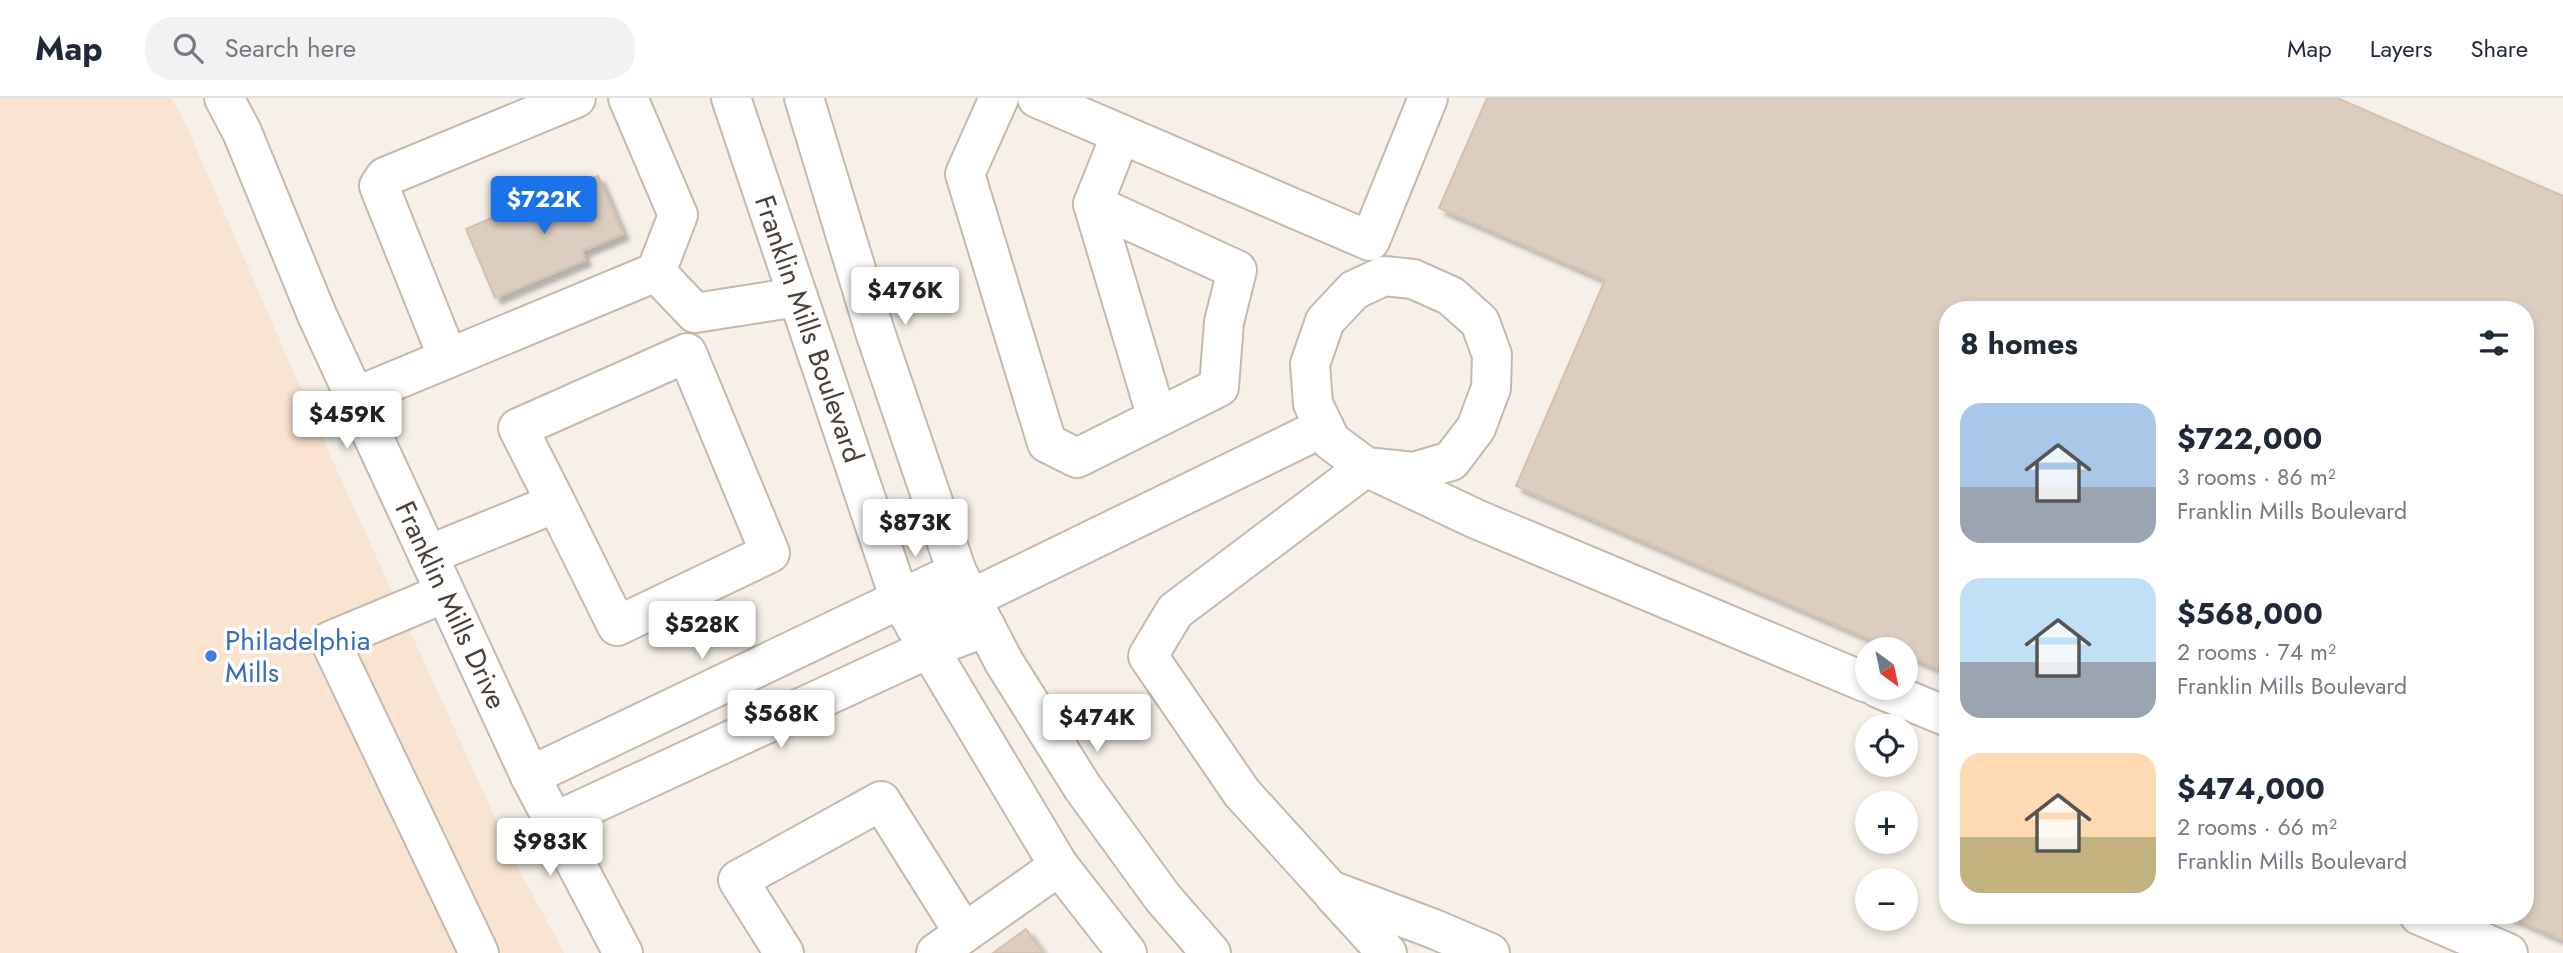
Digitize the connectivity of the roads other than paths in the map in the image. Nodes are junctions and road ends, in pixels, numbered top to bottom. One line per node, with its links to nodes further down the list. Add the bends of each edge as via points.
1 (224, 98): 18 (street, Franklin Mills Drive)
2 (576, 98): 17 (street, via 385,177 379,186)
3 (628, 98): 12 (street, via 678,215)
4 (731, 98): 14 (street, Franklin Mills Boulevard)
5 (804, 98): 25 (street, via 875,332)
6 (999, 98): 19 (street, via 965,174 1047,443 1077,458)
7 (1037, 98): 9 (street)
8 (1428, 98): 11 (street)
9 (1121, 134): 10 (street); 11 (street)
10 (1093, 204): 19 (street); 19 (street, via 1237,270 1224,322 1219,387)
11 (1370, 240): 13 (street)
12 (656, 272): 15 (street); 17 (street)
13 (1384, 276): 20 (street, via 1354,290 1325,321 1310,364 1313,404); 21 (street, via 1413,279 1451,296 1480,323 1492,355 1491,388 1476,428 1451,461 1414,472)
14 (798, 297): 15 (street); 26 (street, Franklin Mills Boulevard)
15 (695, 313): 16 (street)
16 (687, 353): 22 (street, via 518,428); 22 (street, via 770,553 617,626)
17 (448, 358): 18 (street)
18 (355, 397): 23 (street, Franklin Mills Drive)
19 (1157, 418)
20 (1324, 427): 21 (street, via 1331,441); 25 (street)
21 (1366, 467): 27 (street, via 1476,519); 33 (street, via 1175,611 1148,656 1242,793)
22 (556, 503): 23 (street)
23 (428, 555): 24 (street, Franklin Mills Drive)
24 (445, 593): 30 (street, Franklin Mills Drive); 36 (street, via 330,641)
25 (971, 599): 26 (street); 26 (street); 40 (street, via 1004,662 1083,788 1163,898)
26 (915, 625): 30 (street); 31 (street); 32 (street, Franklin Mills Boulevard)
27 (1855, 678)
28 (1907, 700): 29 (street)
29 (1939, 713)
30 (530, 776): 31 (street, Franklin Mills Drive)
31 (554, 822): 37 (street, Franklin Mills Drive)
32 (1059, 866): 35 (street); 39 (street, Franklin Mills Boulevard)
33 (1330, 890): 41 (street); 42 (street)
34 (2439, 924): 43 (street)
35 (950, 943): 38 (street, via 881,801 738,880)
36 (479, 953)
37 (623, 953)
38 (784, 953)
39 (1127, 953)
40 (1211, 953)
41 (1387, 953)
42 (1490, 953)
43 (2508, 953)

